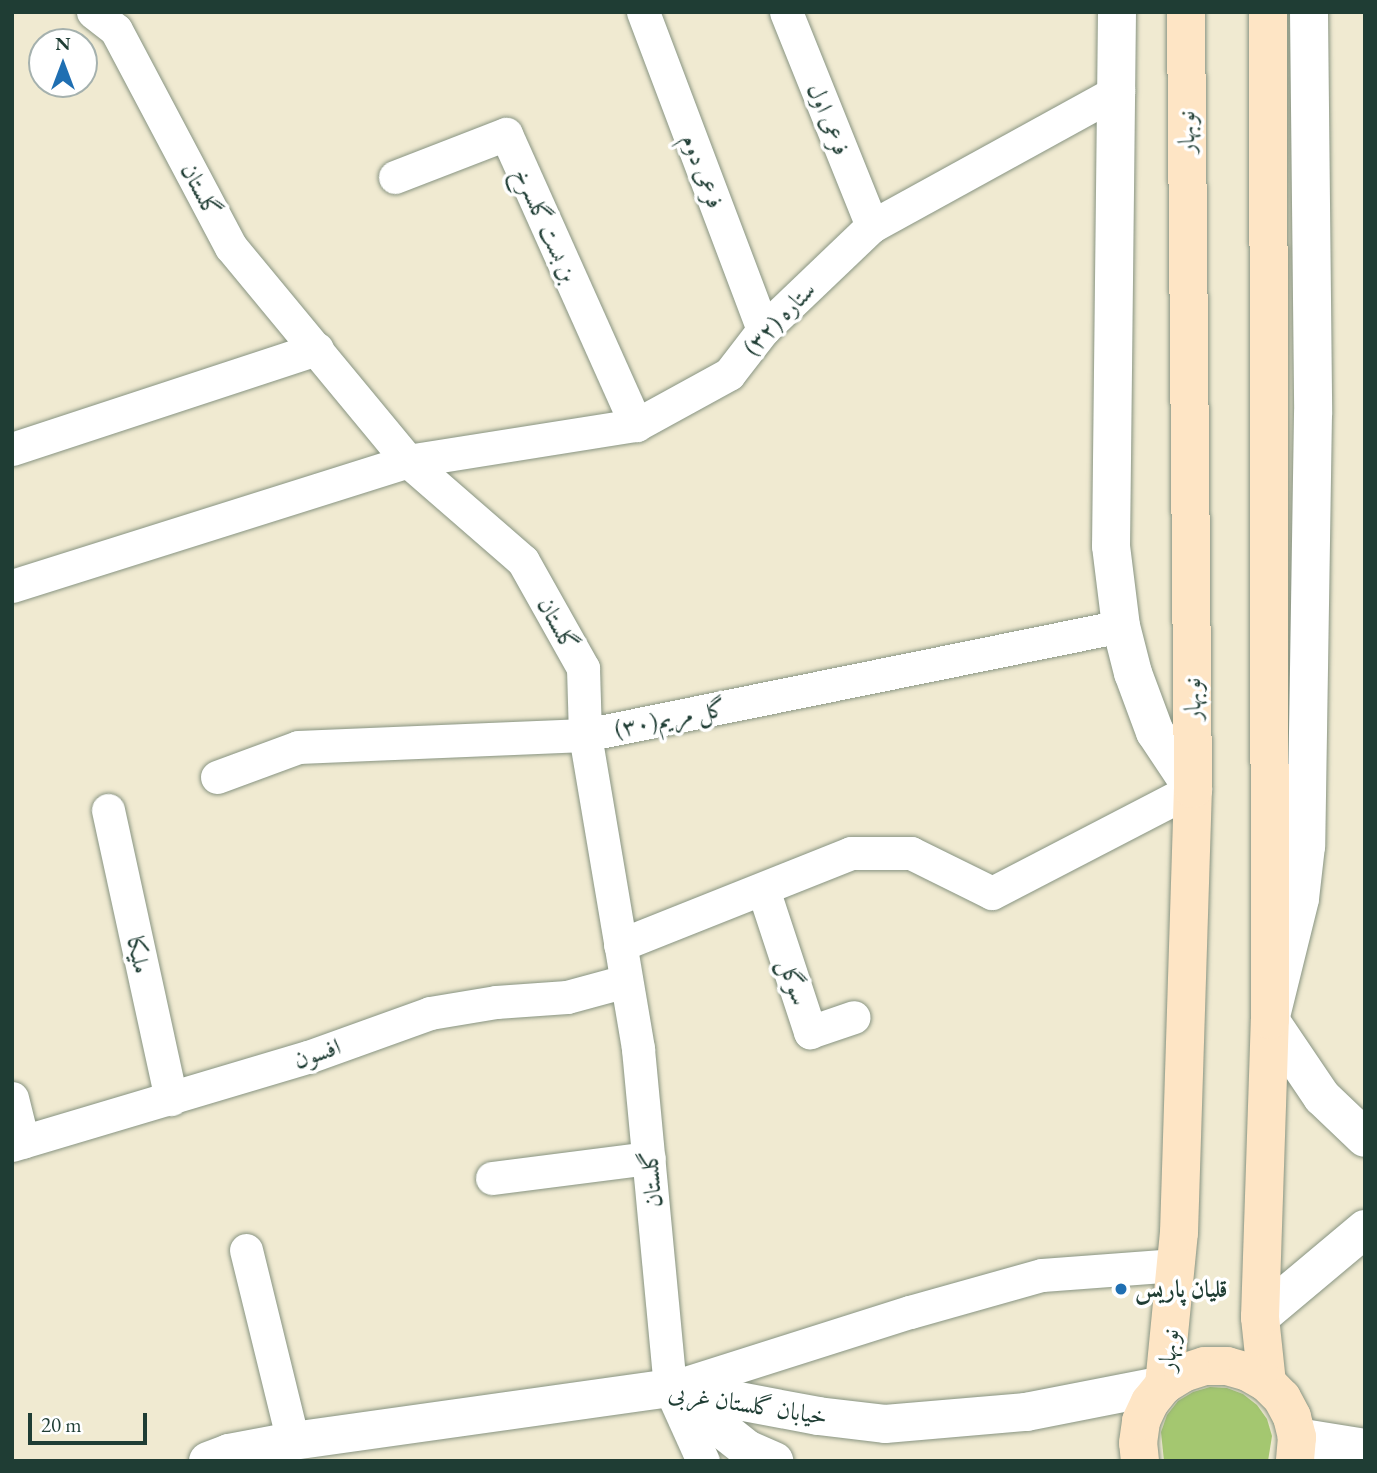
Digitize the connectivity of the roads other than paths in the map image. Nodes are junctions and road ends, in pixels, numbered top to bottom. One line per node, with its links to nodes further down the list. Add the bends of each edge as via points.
1 (93, 12): 12 (street, گلستان, via 116,30 231,247)
2 (643, 12): 11 (street, فرعی دوم)
3 (786, 12): 10 (street, فرعی اول)
4 (1117, 12): 8 (street)
5 (1186, 12): 20 (main road, نوبهار)
6 (1269, 12): 26 (main road)
7 (1309, 12): 26 (street, via 1313,414 1306,846 1300,899)
8 (1118, 91): 10 (street, ستاره (۳۲)); 17 (street, via 1111,546)
9 (394, 177): 13 (street, بن بست گلسرخ, via 506,134)
10 (872, 226): 11 (street, ستاره (۳۲))
11 (763, 330): 13 (street, ستاره (۳۲), via 729,374)
12 (317, 349): 14 (street); 15 (street, گلستان)
13 (636, 425): 15 (street, ستاره (۳۲))
14 (12, 449)
15 (408, 461): 16 (street, ستاره (۳۲)); 18 (street, گلستان, via 523,561 583,668)
16 (12, 586)
17 (1121, 626): 18 (street, گل مریم(۳۰)); 20 (street, via 1155,732)
18 (585, 735): 19 (street, گل مریم(۳۰), via 298,747); 23 (street, گلستان)
19 (217, 777)
20 (1193, 789): 22 (street, via 992,893 911,853 851,853); 35 (main road, نوبهار)
21 (108, 810): 28 (street, ملیکا)
22 (763, 889): 23 (street); 25 (street, سوگل, via 810,1032)
23 (620, 945): 24 (street, گلستان)
24 (626, 981): 28 (street, افسون, via 567,997 430,1013); 31 (street, گلستان)
25 (854, 1017)
26 (1270, 1020): 29 (street, via 1322,1097); 36 (main road)
27 (12, 1098): 30 (street)
28 (170, 1099): 30 (street, افسون)
29 (1365, 1138)
30 (18, 1144)
31 (649, 1158): 32 (street); 39 (street, گلستان)
32 (492, 1178)
33 (1365, 1229): 36 (street)
34 (246, 1250): 40 (street)
35 (1176, 1265): 38 (main road, نوبهار); 39 (street, via 1042,1275)
36 (1259, 1317): 37 (main road)
37 (1267, 1383): 38 (main road, via 1248,1371 1205,1366); 42 (main road, via 1287,1407)
38 (1164, 1385): 39 (street, خیابان گلستان غربی, via 1026,1412 885,1424); 46 (main road, via 1141,1421)
39 (670, 1388): 40 (street, خیابان گلستان غربی); 44 (street, گلستان); 45 (street, via 747,1448)
40 (293, 1441): 43 (street, خیابان گلستان غربی)
41 (1365, 1448): 42 (street)
42 (1296, 1449)
43 (223, 1458)
44 (703, 1461)
45 (774, 1461)
46 (1140, 1461)

